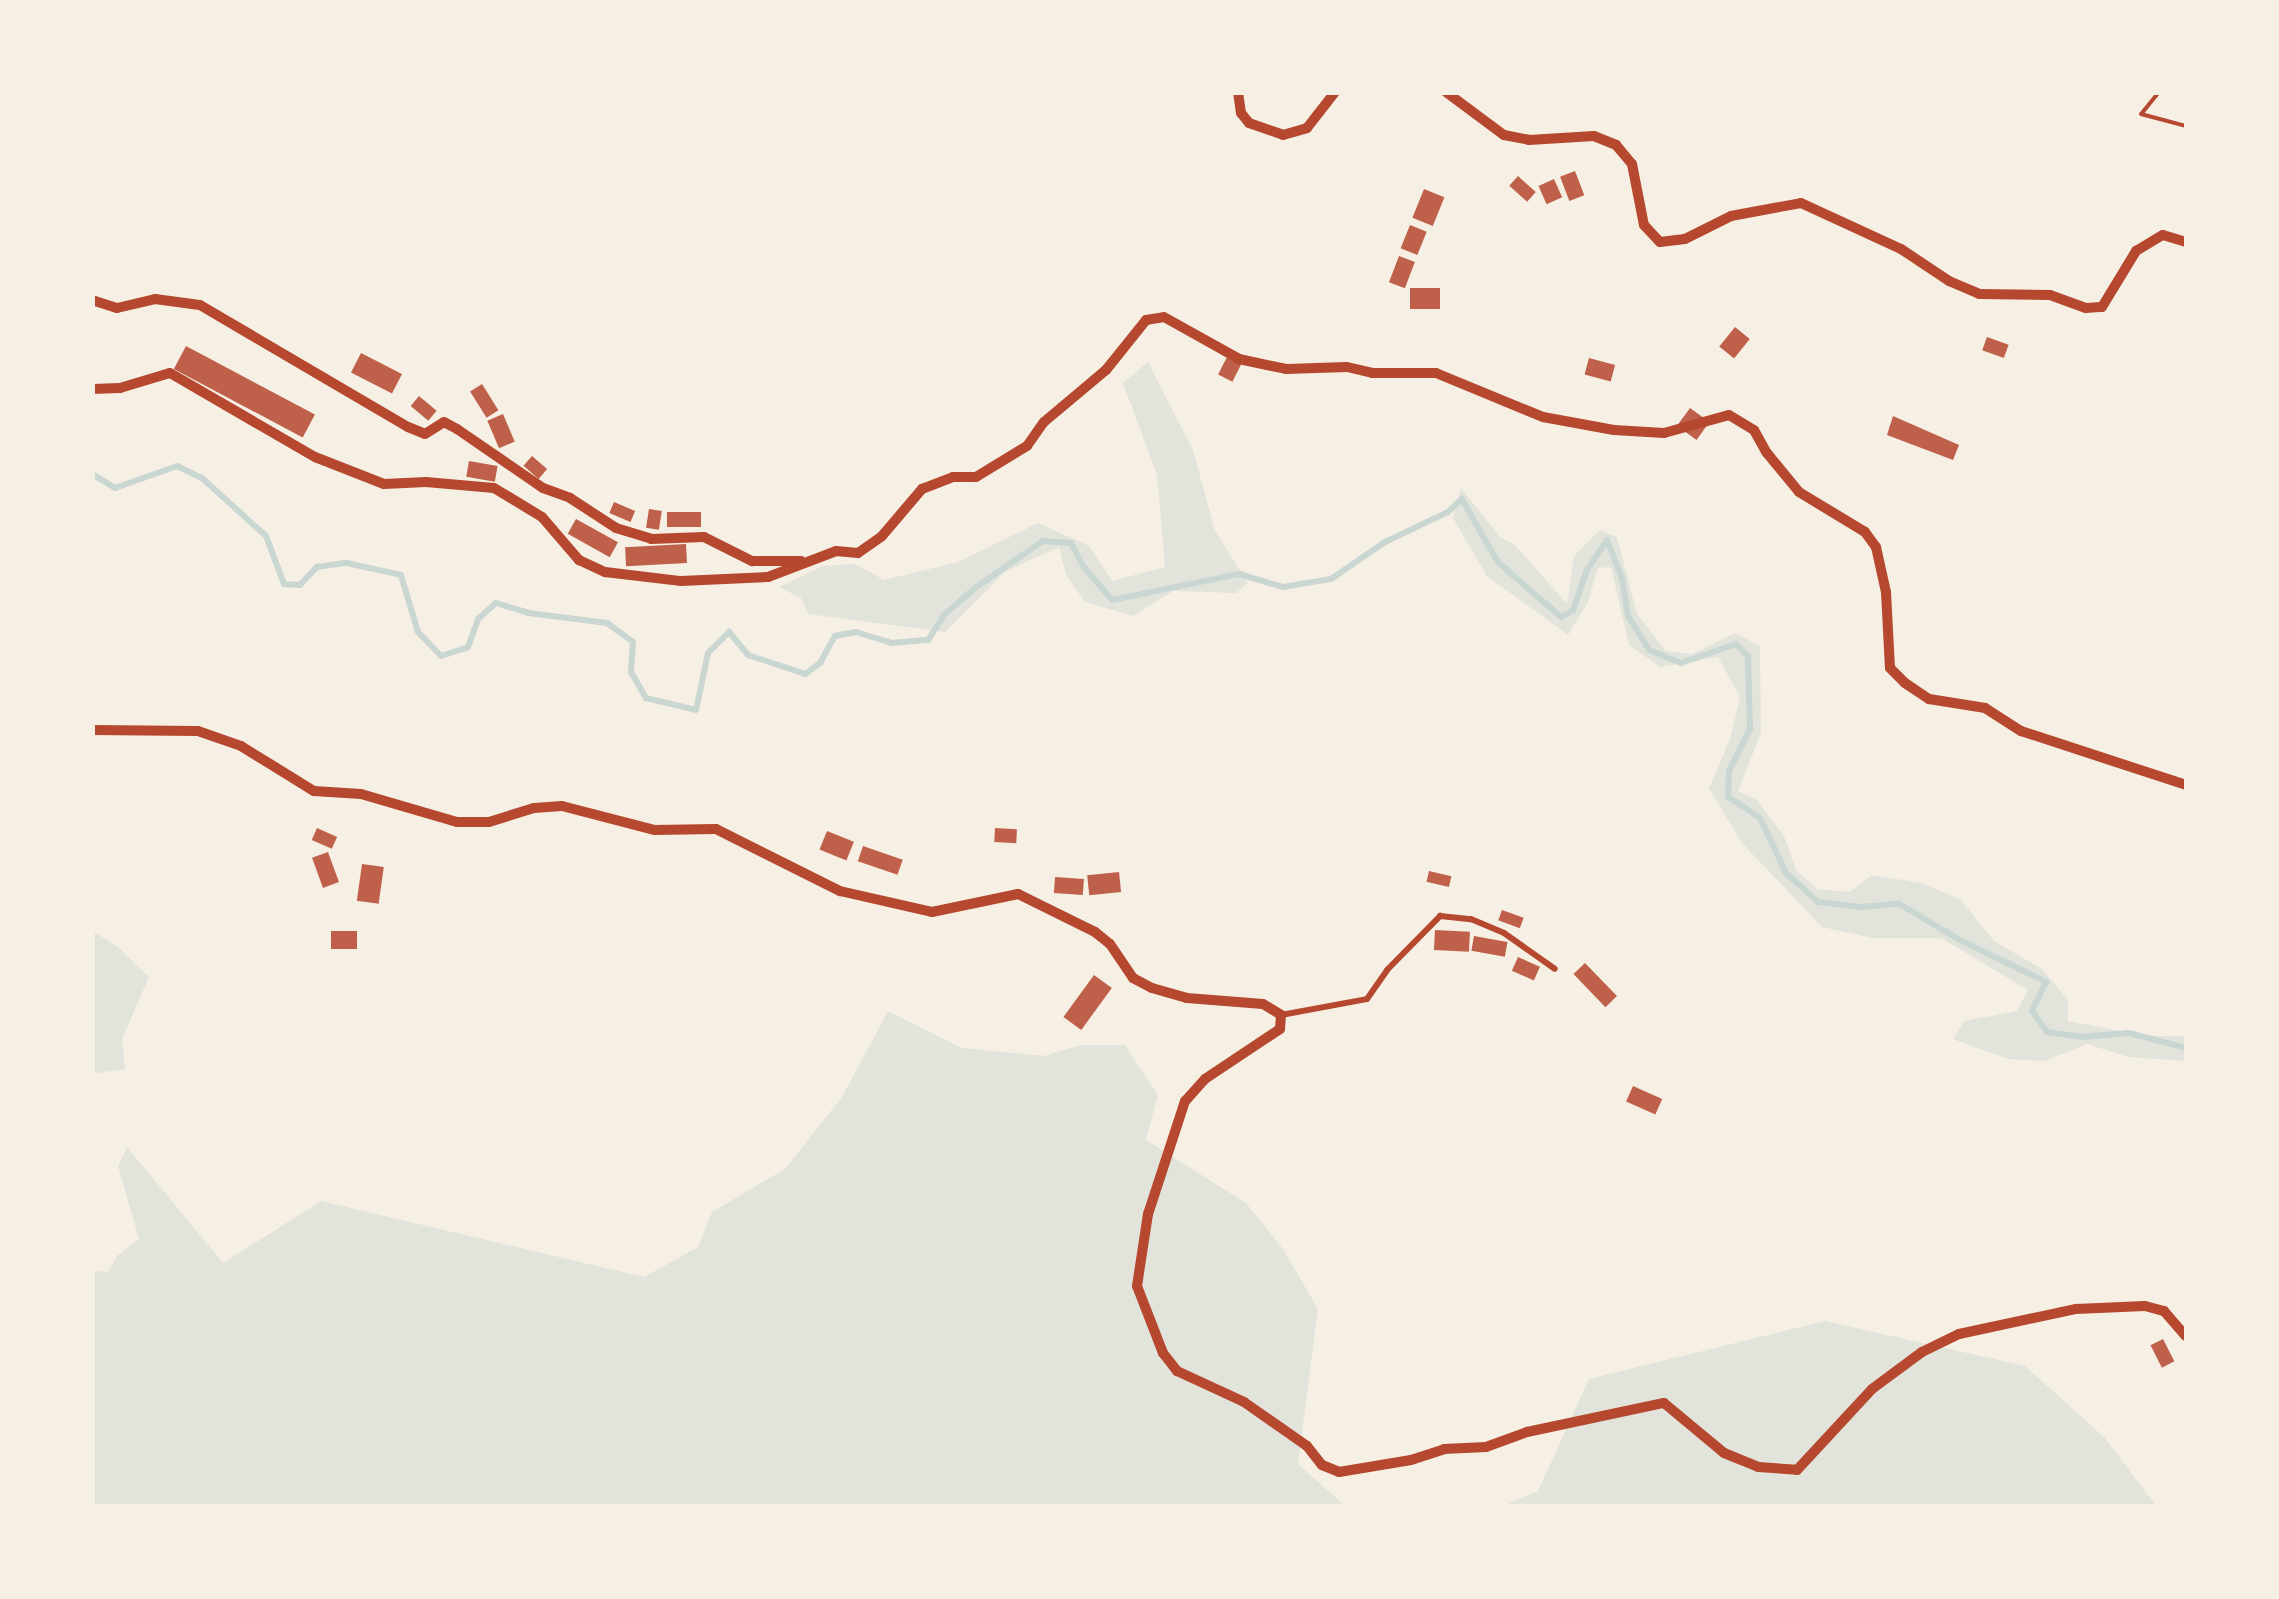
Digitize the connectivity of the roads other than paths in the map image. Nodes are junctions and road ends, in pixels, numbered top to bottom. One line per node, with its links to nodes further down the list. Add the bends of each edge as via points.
1 (1238, 92): 2 (street, via 1249,123 1283,136 1307,128)
2 (1335, 92)
3 (1446, 92): 4 (street, via 1504,135 1594,136 1616,145 1632,164 1644,224 1660,242 1686,239 1731,216 1801,203 1979,294 2050,296 2086,308 2102,307 2136,251 2163,235)
4 (2186, 242)
5 (92, 300): 7 (street, via 116,308 155,298 200,305 408,427 425,434 444,422 458,428 543,488 616,528 651,539 704,536 752,561)
6 (92, 389): 7 (street, via 170,374 315,457 384,484 494,488 542,518 580,560 605,572 680,581 768,577)
7 (803, 562): 9 (street, via 836,550 858,552 882,536 922,490 976,478 1026,446 1044,422 1106,370 1146,320 1164,318 1240,359 1286,370 1436,373 1543,417 1601,428 1664,433 1729,414 1754,430 1799,492 1865,532 1876,547 1890,668 1904,683 1929,699 1985,708 2021,731)
8 (92, 730): 11 (street, via 198,730 240,746 314,791 360,794 456,822 490,822 562,806 655,830 716,829 840,890 932,912 1018,894 1096,932 1134,978 1152,988 1264,1004)
9 (2186, 785)
10 (1555, 968): 11 (lane, via 1504,933 1471,919 1440,916 1367,999)
11 (1281, 1014): 12 (street, via 1280,1029 1204,1079 1185,1100 1148,1214 1137,1286 1176,1371 1244,1402 1338,1472 1486,1446 1664,1403 1724,1453 1758,1467 1797,1470 1872,1389 1959,1334 2115,1305 2164,1312)
12 (2186, 1336)

